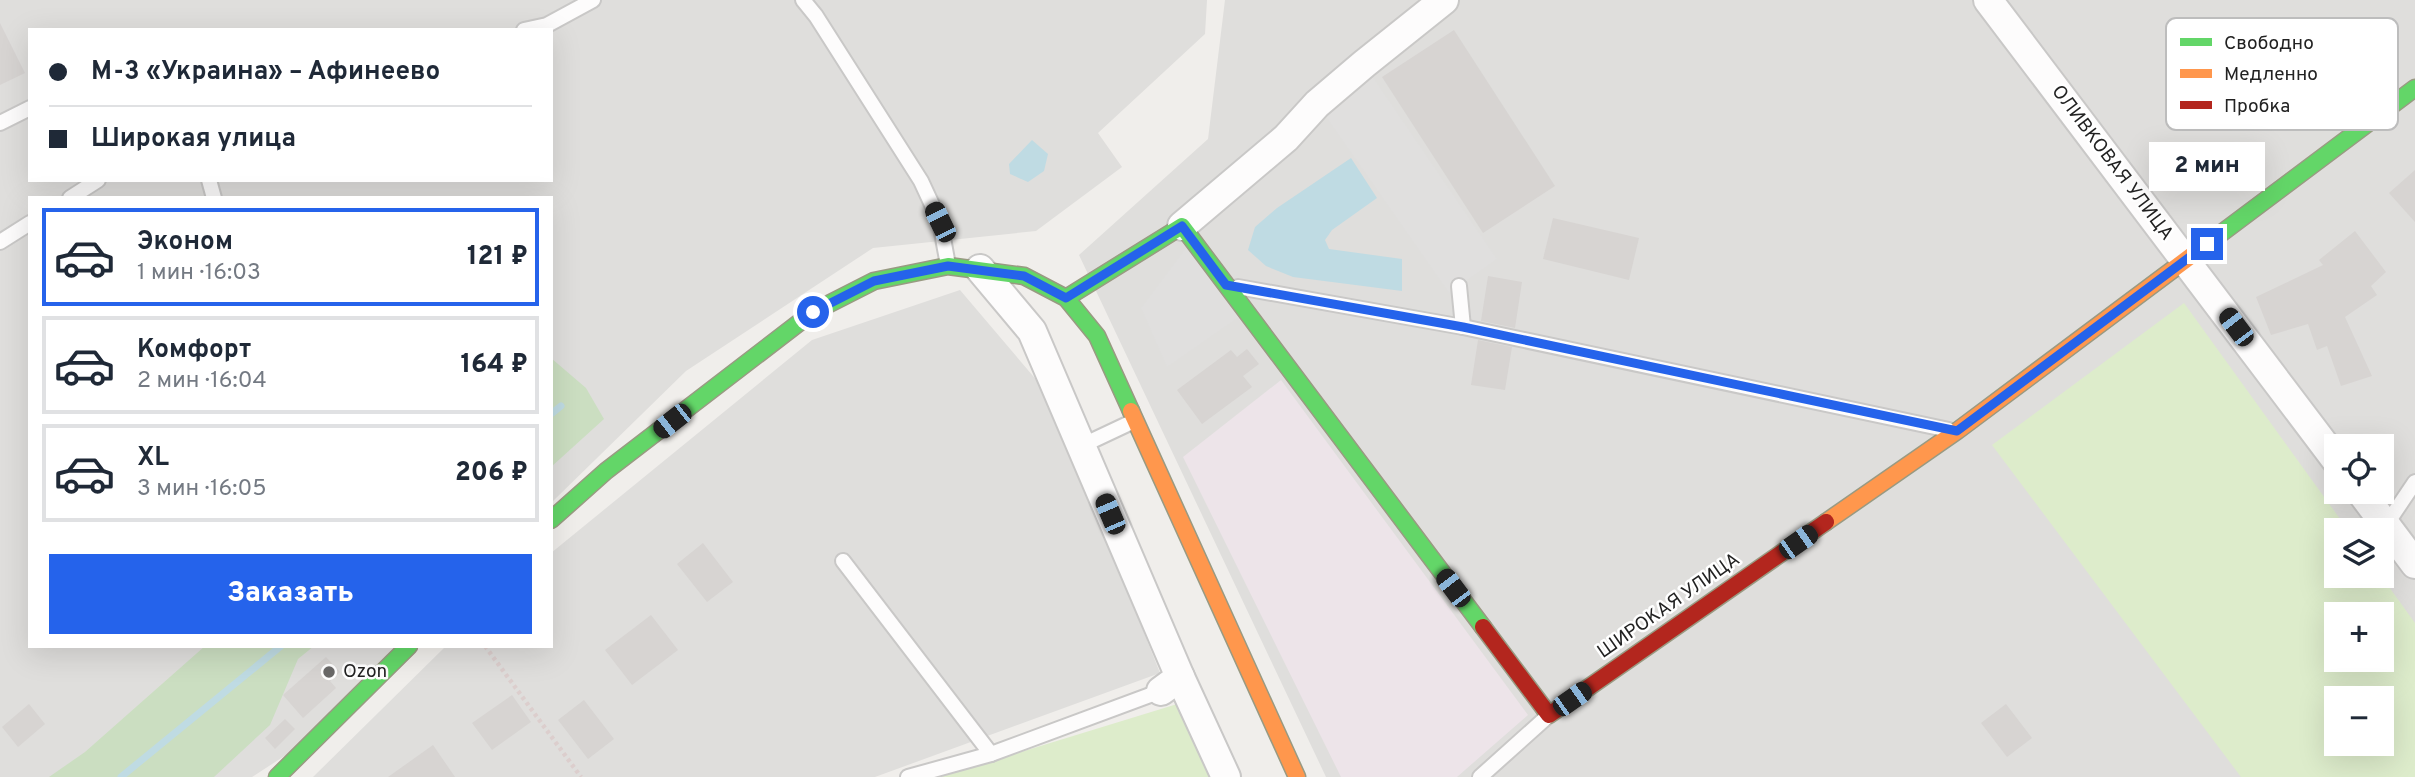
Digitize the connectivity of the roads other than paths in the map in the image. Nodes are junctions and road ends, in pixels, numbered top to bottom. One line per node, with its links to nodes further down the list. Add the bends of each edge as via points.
1 (593, 0): 5 (lane)
2 (803, 0): 17 (lane, via 921,181 940,222)
3 (1444, 0): 14 (street, via 1317,104 1286,138)
4 (1988, 0): 16 (street, ОЛИВКОВАЯ УЛИЦА)
5 (533, 28)
6 (2415, 88): 7 (street, ШИРОКАЯ УЛИЦА)
7 (2398, 101)
8 (28, 109): 9 (lane)
9 (0, 123)
10 (2359, 130): 16 (street, ШИРОКАЯ УЛИЦА)
11 (94, 182): 12 (lane)
12 (73, 196)
13 (28, 224): 15 (lane)
14 (1182, 226): 19 (street); 21 (street)
15 (0, 242)
16 (2186, 260): 24 (street, ШИРОКАЯ УЛИЦА); 25 (street, ОЛИВКОВАЯ УЛИЦА)
17 (948, 266): 18 (street); 29 (street, via 874,281 813,312 606,471)
18 (979, 269): 21 (street, via 1024,276); 26 (street, via 1032,331)
19 (1226, 285): 22 (lane); 37 (street)
20 (1459, 286): 22 (lane)
21 (1066, 298): 23 (street, via 1097,335)
22 (1463, 327): 24 (lane)
23 (1135, 420): 26 (lane); 42 (street)
24 (1957, 431): 37 (street, ШИРОКАЯ УЛИЦА)
25 (2324, 444)
26 (1081, 446): 36 (street)
27 (2415, 482): 31 (lane)
28 (2370, 504): 30 (street)
29 (553, 518)
30 (2381, 518)
31 (2391, 518)
32 (2394, 536): 34 (street)
33 (843, 561): 38 (lane)
34 (2415, 564)
35 (407, 648): 39 (street)
36 (1171, 684): 38 (lane); 41 (street)
37 (1549, 715): 43 (lane)
38 (991, 754): 40 (lane)
39 (277, 777)
40 (908, 777)
41 (1226, 777)
42 (1297, 777)
43 (1480, 777)

